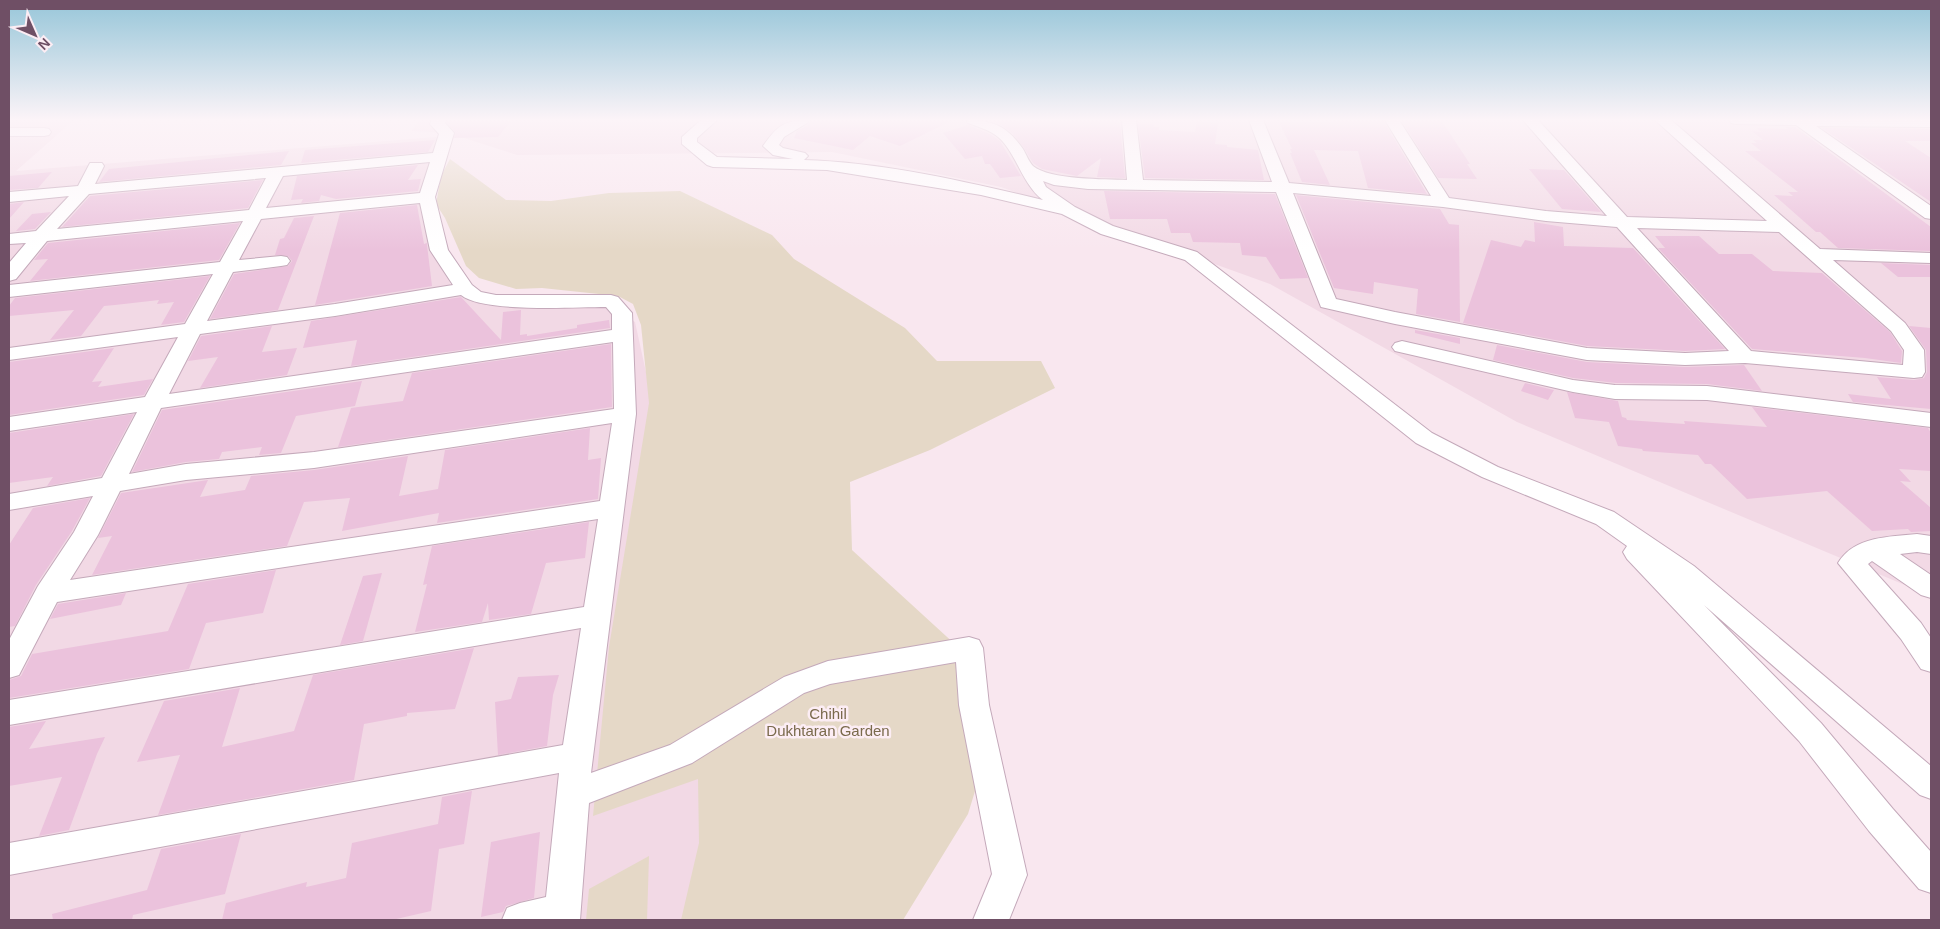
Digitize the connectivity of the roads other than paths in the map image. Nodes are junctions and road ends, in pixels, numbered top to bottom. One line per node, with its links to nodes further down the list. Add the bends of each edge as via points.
1 (365, 163): 14 (street)
2 (436, 163): 20 (street)
3 (785, 163): 15 (street, via 819,164)
4 (843, 163): 15 (street)
5 (1023, 163): 13 (street)
6 (1133, 163): 16 (street)
7 (1273, 163): 17 (street)
8 (1419, 163): 21 (street)
9 (1570, 163): 25 (street)
10 (1711, 163): 26 (street)
11 (1860, 163): 24 (street)
12 (96, 166): 18 (street)
13 (1027, 170): 16 (street, via 1054,180); 22 (street, via 1040,190)
14 (278, 171): 18 (street); 23 (street)
15 (884, 173): 22 (street, via 981,190)
16 (1135, 184): 17 (street)
17 (1283, 187): 21 (street); 40 (street, via 1328,303 1587,354 1685,359)
18 (85, 189): 19 (street); 27 (street)
19 (9, 197)
20 (427, 197): 23 (street); 34 (street, via 439,250)
21 (1443, 202): 25 (street, via 1546,216)
22 (1069, 211): 48 (street, via 1107,230 1191,256 1424,438 1490,472 1605,518)
23 (256, 214): 27 (street); 32 (street)
24 (1931, 214)
25 (1623, 222): 26 (street); 40 (street)
26 (1784, 227): 29 (street)
27 (41, 236): 28 (street); 33 (street)
28 (9, 239)
29 (1815, 254): 30 (street); 40 (street, via 1898,327 1914,350 1914,372)
30 (1931, 258)
31 (281, 261): 32 (street)
32 (226, 266): 35 (street); 36 (street)
33 (9, 275)
34 (464, 289): 36 (street); 37 (street, via 475,297 496,301 611,301 622,314)
35 (9, 291)
36 (191, 330): 39 (street); 41 (street)
37 (624, 334): 41 (street); 42 (street)
38 (1402, 347): 43 (street, via 1573,386 1615,392 1707,393)
39 (9, 354)
40 (1745, 357)
41 (153, 403): 44 (street); 45 (street)
42 (625, 414): 45 (street, via 314,460 186,472); 47 (street)
43 (1931, 420)
44 (9, 424)
45 (109, 487): 46 (street); 52 (street, via 85,535)
46 (9, 502)
47 (613, 508): 52 (street); 53 (street)
48 (1630, 536): 58 (street, via 1685,573); 61 (street, via 1630,546 1810,732)
49 (1931, 545): 50 (street, via 1917,543)
50 (1872, 548): 51 (street); 54 (street, via 1851,562 1911,632)
51 (1931, 588)
52 (48, 594): 55 (street)
53 (598, 615): 56 (street); 57 (street)
54 (1931, 662)
55 (9, 666)
56 (9, 713)
57 (577, 756): 59 (street); 60 (street)
58 (1931, 785)
59 (574, 794): 62 (street); 64 (street, via 681,754 794,685 828,673 970,648 974,705 1010,875)
60 (9, 859)
61 (1931, 878)
62 (563, 915): 63 (street)
63 (520, 920)
64 (992, 920)

